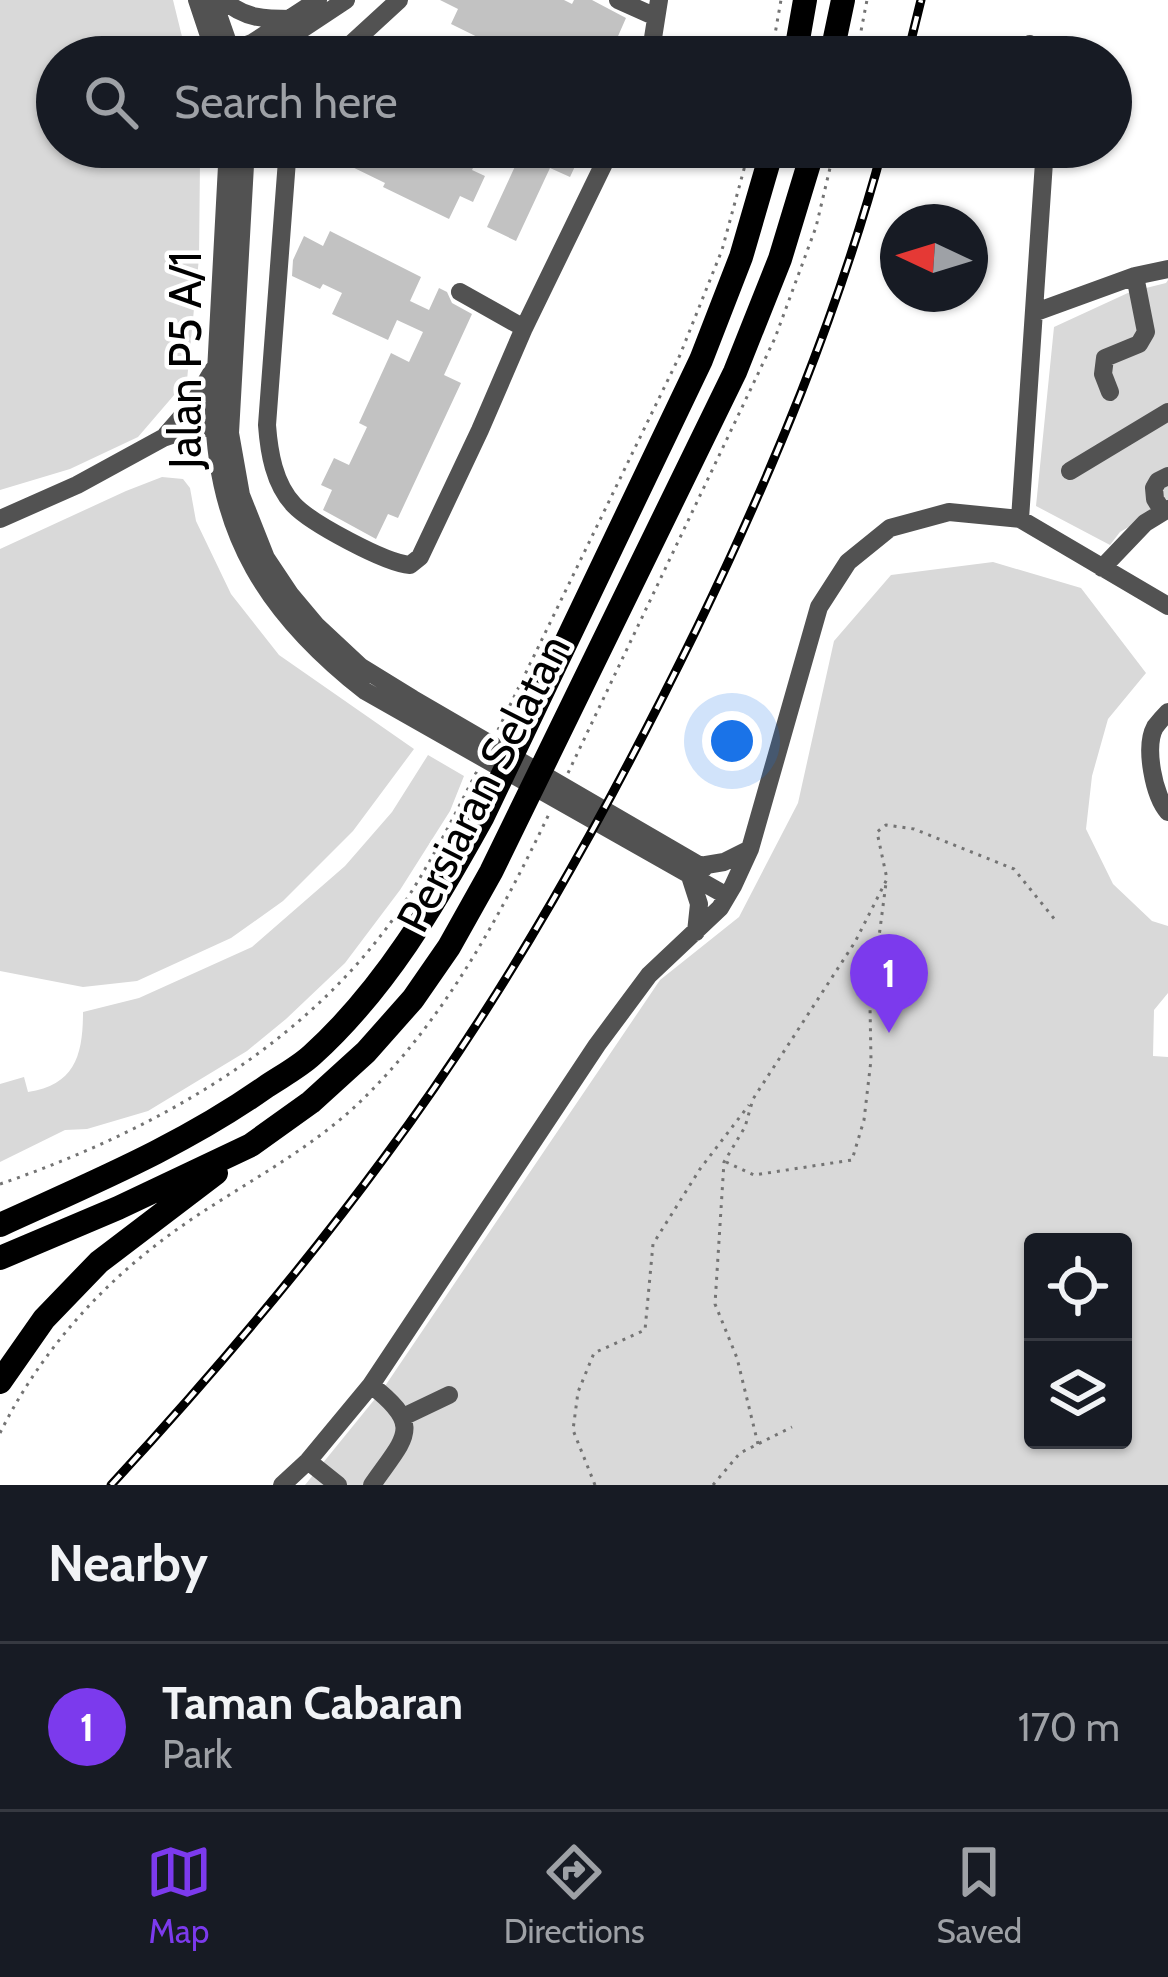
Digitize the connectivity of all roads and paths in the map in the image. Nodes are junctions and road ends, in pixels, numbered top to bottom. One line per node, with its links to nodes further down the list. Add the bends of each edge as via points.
1 (197, 0): 14 (street)
2 (213, 0): 15 (street)
3 (224, 0): 13 (street, via 251,17)
4 (318, 0): 13 (street)
5 (346, 0): 17 (street)
6 (399, 0): 18 (street)
7 (618, 0): 12 (street)
8 (781, 0): 19 (path)
9 (805, 0): 20 (main road)
10 (843, 0): 21 (main road)
11 (867, 0): 22 (path)
12 (657, 9)
13 (294, 19): 16 (street)
14 (214, 36)
15 (220, 36)
16 (264, 36)
17 (292, 36)
18 (360, 36)
19 (775, 36)
20 (798, 36)
21 (835, 36)
22 (860, 36)
23 (227, 168): 35 (street, Jalan P5 A/1)
24 (244, 168): 38 (street, Jalan P5 A/1)
25 (286, 168): 34 (street, via 269,452 294,505 347,541 399,564 420,557)
26 (602, 168): 34 (street)
27 (767, 168): 59 (main road, Persiaran Selatan, via 701,360 445,885 403,951 311,1056)
28 (808, 168): 58 (main road, Persiaran Selatan, via 735,372 481,891 413,999 365,1052)
29 (1044, 168): 33 (street)
30 (1168, 269): 31 (street)
31 (1135, 276): 33 (street); 36 (street, via 1146,332 1139,344 1105,358)
32 (460, 292): 34 (street)
33 (1036, 312): 45 (street)
34 (524, 328)
35 (216, 365): 38 (street, Jalan P5 A/1); 39 (street)
36 (1111, 392)
37 (1168, 412): 41 (street)
38 (222, 426): 39 (street); 40 (street, Jalan P5 A/1); 48 (street, Jalan P5 A/1, via 266,558 316,625)
39 (167, 437): 40 (street, via 191,442); 44 (street)
40 (218, 463): 48 (street, Jalan P5 A/1, via 245,555 295,628 365,691)
41 (1070, 471)
42 (1168, 476): 43 (street, via 1154,488)
43 (1165, 510): 46 (street)
44 (0, 519)
45 (1021, 519): 46 (street); 51 (street, via 949,512 890,528 848,562 819,607)
46 (1102, 568): 47 (street)
47 (1168, 606)
48 (409, 707): 52 (street)
49 (1168, 712): 50 (street, via 1151,745 1156,790)
50 (1168, 812)
51 (750, 850): 52 (street); 54 (street)
52 (695, 869): 54 (street); 56 (street)
53 (887, 879): 55 (path, via 877,832 886,825 914,829 1015,868); 57 (path); 60 (path, via 864,1120 852,1160 754,1175)
54 (730, 891): 56 (street)
55 (1055, 921)
56 (696, 932): 65 (street, via 597,1045)
57 (753, 1099): 60 (path); 74 (path, via 652,1244 645,1330 594,1353 578,1392 573,1430)
58 (250, 1145): 63 (main road, Persiaran Selatan); 64 (main road, via 99,1262 44,1319)
59 (163, 1152): 61 (main road); 62 (main road, Persiaran Selatan)
60 (724, 1162): 69 (path, via 715,1304)
61 (0, 1204)
62 (0, 1225)
63 (0, 1258)
64 (0, 1382)
65 (371, 1385): 67 (street); 70 (street)
66 (448, 1395): 67 (street)
67 (405, 1417): 73 (street, via 405,1437)
68 (792, 1427): 69 (path)
69 (758, 1444): 75 (path)
70 (308, 1461): 71 (street); 72 (street)
71 (282, 1485)
72 (338, 1485)
73 (372, 1485)
74 (595, 1485)
75 (713, 1485)

